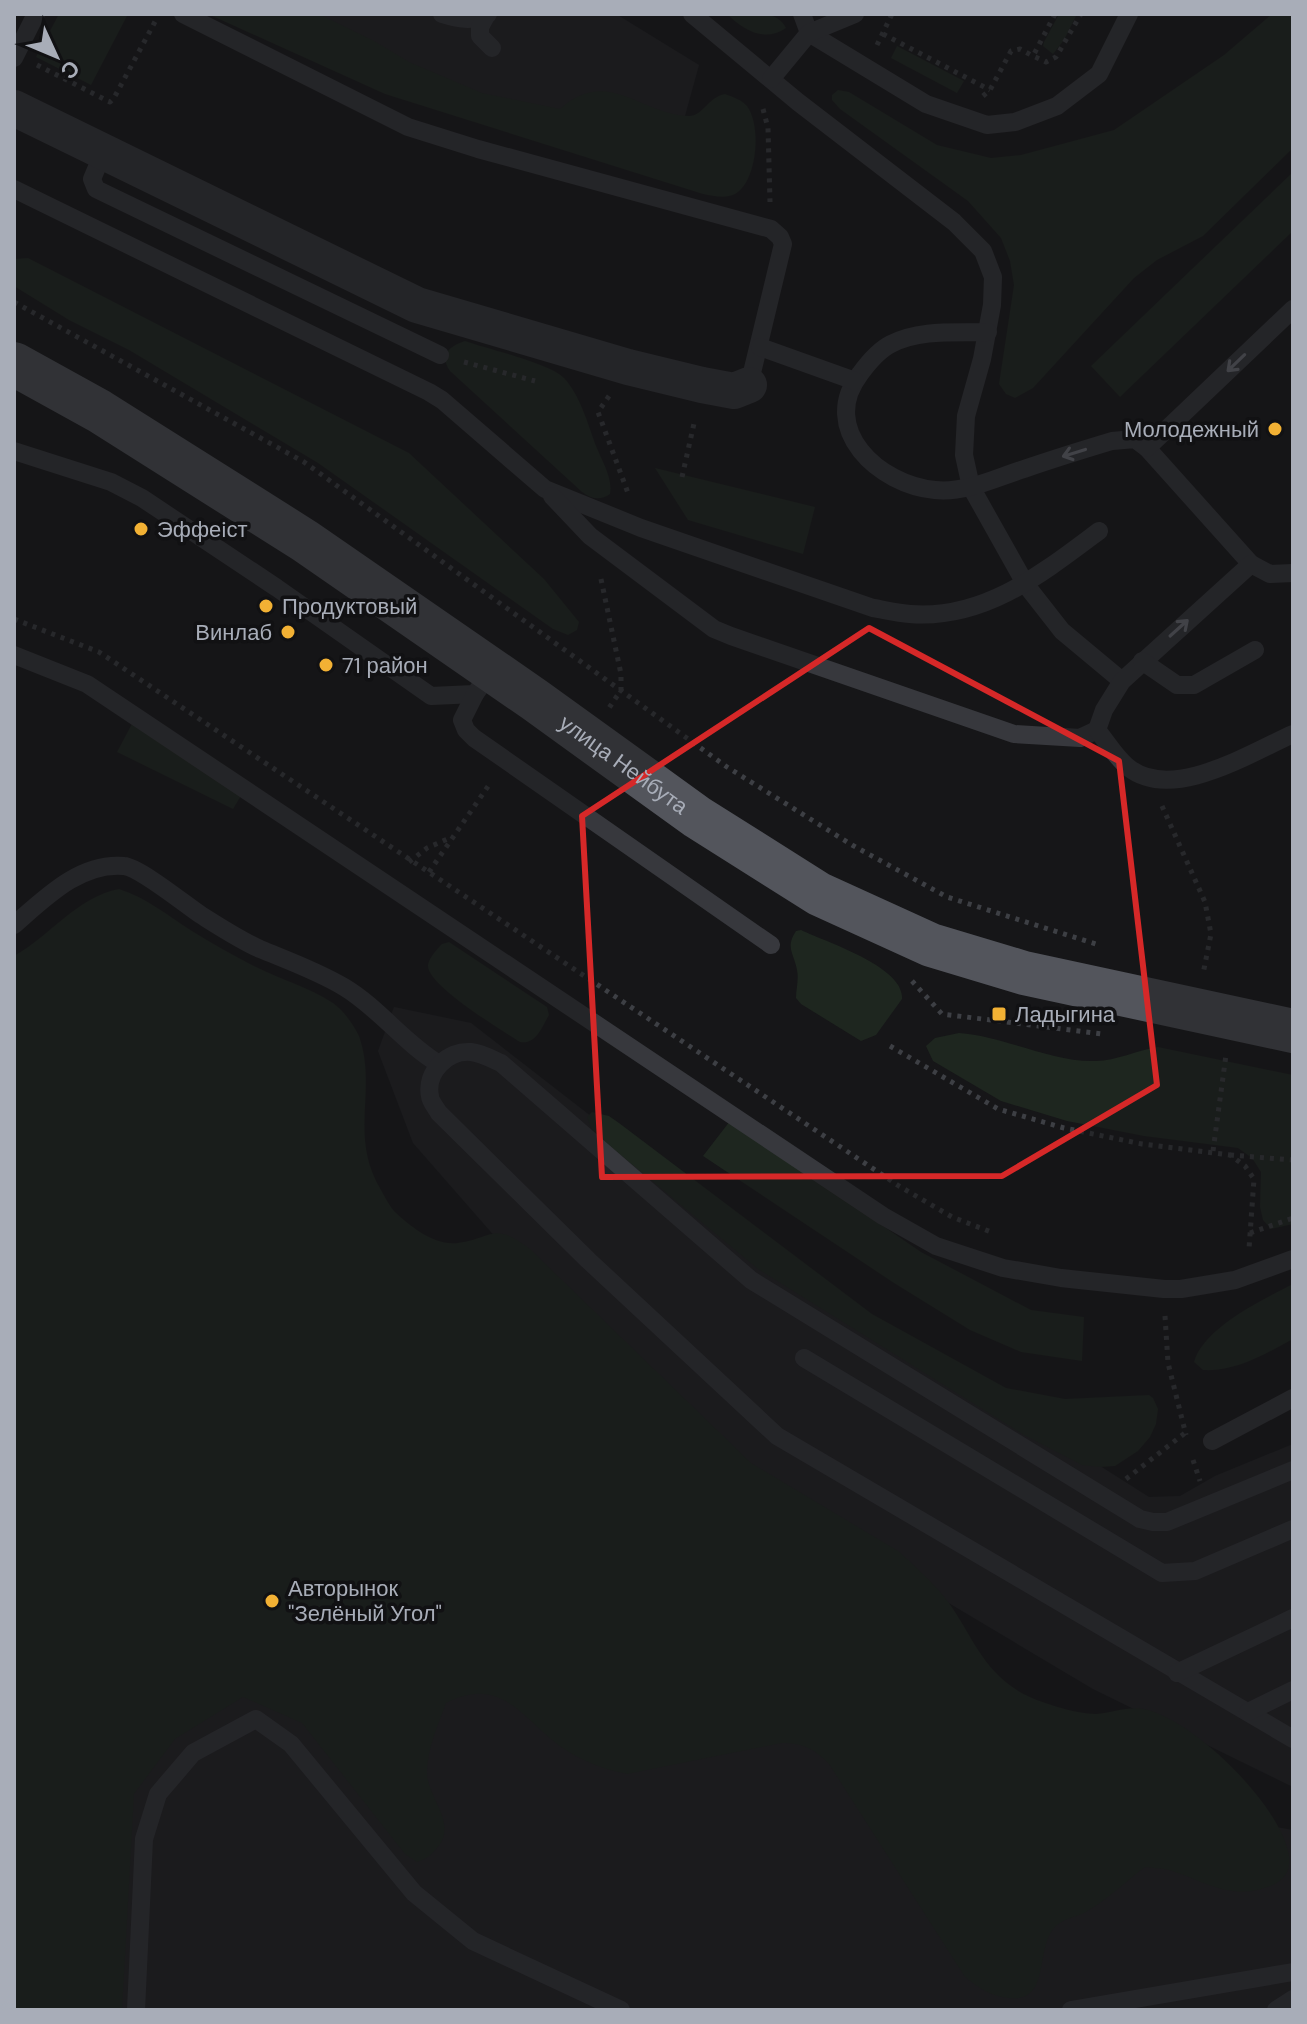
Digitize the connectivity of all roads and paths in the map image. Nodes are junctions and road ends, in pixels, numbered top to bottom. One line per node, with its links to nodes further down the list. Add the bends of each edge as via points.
1 (36, 14): 18 (lane)
2 (159, 14): 18 (path, via 110,102)
3 (183, 14): 26 (lane, via 408,127)
4 (442, 14): 12 (lane, via 462,19)
5 (692, 14): 19 (lane)
6 (802, 14): 13 (lane)
7 (855, 14): 13 (lane)
8 (892, 14): 14 (path)
9 (1055, 14): 17 (path)
10 (1081, 14): 17 (path, via 1056,57 1046,62)
11 (1129, 14): 13 (lane, via 1099,74 1057,106 1015,122 987,125 926,104)
12 (487, 15): 15 (lane, via 480,36)
13 (809, 33): 20 (lane)
14 (883, 34): 16 (path); 21 (path)
15 (492, 48)
16 (877, 52)
17 (1033, 56): 21 (path, via 1011,51)
18 (22, 59)
19 (747, 59): 20 (lane); 26 (path, via 768,128)
20 (771, 79): 29 (lane, via 983,251 993,277)
21 (990, 90): 22 (path)
22 (971, 100)
23 (14, 108): 24 (street)
24 (103, 153): 31 (lane, via 92,179 96,189); 33 (street, via 417,305)
25 (14, 189): 41 (lane, via 429,392)
26 (771, 229): 30 (lane, via 783,244)
27 (14, 302): 54 (path, via 304,462)
28 (1293, 309): 36 (lane, one-way to 36)
29 (988, 332): 34 (lane, via 924,334 890,345); 40 (lane, via 966,416 964,455)
30 (760, 347): 34 (lane); 35 (lane)
31 (440, 355)
32 (14, 364): 53 (main road, улица Нейбута, via 99,411 305,541)
33 (628, 367): 35 (street, via 734,391); 42 (path, via 598,412)
34 (855, 381): 40 (lane, via 846,400 846,424 855,444 880,470 934,490)
35 (749, 385)
36 (1147, 448): 40 (lane, one-way to 40, via 1135,439 1112,441); 45 (lane)
37 (14, 451): 53 (lane, via 111,482 142,498 431,696)
38 (686, 460): 39 (path)
39 (682, 477)
40 (971, 487): 47 (lane)
41 (545, 489): 42 (lane); 44 (lane)
42 (641, 528): 47 (lane, via 873,608 912,615 977,605)
43 (1099, 531): 47 (lane)
44 (590, 536): 54 (path); 55 (lane, via 714,629 731,636 1014,734 1080,738)
45 (1251, 564): 46 (lane, via 1270,574); 51 (lane, one-way to 45)
46 (1293, 573)
47 (1026, 585): 52 (lane, via 1062,631)
48 (14, 619): 60 (path, via 99,652)
49 (1255, 650): 51 (lane, via 1194,685 1177,685)
50 (14, 655): 62 (lane, via 87,684)
51 (1142, 661): 52 (lane)
52 (1122, 681): 55 (lane)
53 (483, 682): 65 (lane, via 462,720 474,738); 68 (main road, улица Нейбута, via 819,894 917,938 1024,973)
54 (621, 690): 66 (path, via 727,767 947,897)
55 (1097, 730): 57 (lane, via 1128,768)
56 (1293, 734): 57 (lane, via 1182,780)
57 (1151, 779): 67 (path, via 1205,902 1211,934)
58 (481, 797): 59 (path)
59 (453, 837): 60 (path); 61 (path)
60 (411, 860): 61 (path); 62 (path)
61 (429, 872): 63 (path); 77 (path, via 899,1186 952,1217)
62 (389, 887): 63 (lane)
63 (409, 900): 82 (lane, via 883,1216 936,1246 1003,1268)
64 (14, 925): 71 (lane, via 83,872 128,866 257,948 346,988)
65 (771, 945)
66 (1112, 949)
67 (1202, 978)
68 (1293, 1031)
69 (890, 1046): 72 (path, via 998,1109 1142,1144)
70 (1227, 1050): 72 (path)
71 (439, 1064): 90 (lane, via 453,1053 472,1052 501,1063 751,1280); 94 (lane, via 429,1097 439,1113 777,1436)
72 (1213, 1151): 73 (path)
73 (1230, 1155): 74 (path); 76 (path, via 1254,1179)
74 (1293, 1160)
75 (1293, 1218): 76 (path)
76 (1250, 1233): 79 (path)
77 (1001, 1236)
78 (1263, 1246): 79 (path)
79 (1249, 1252): 80 (path)
80 (1237, 1254)
81 (1293, 1259): 82 (lane, via 1235,1280)
82 (1164, 1289): 85 (path, via 1168,1363)
83 (804, 1358): 92 (lane, via 1162,1573 1195,1571)
84 (1293, 1398): 87 (lane)
85 (1185, 1433): 86 (path); 90 (path)
86 (1188, 1441)
87 (1212, 1441)
88 (1190, 1450): 91 (path)
89 (1293, 1470): 91 (lane)
90 (1104, 1496): 91 (lane, via 1153,1522 1167,1522)
91 (1208, 1505)
92 (1293, 1529)
93 (1293, 1618): 94 (lane)
94 (1177, 1673): 96 (lane)
95 (1293, 1690): 96 (lane)
96 (1248, 1712): 97 (lane)
97 (1293, 1739)
98 (1293, 1972): 102 (lane)
99 (1293, 1999): 103 (lane)
100 (136, 2010): 101 (lane, via 144,1839 158,1794 193,1753 256,1719 291,1744 414,1893 473,1941)
101 (621, 2010)
102 (1071, 2010)
103 (1276, 2010)

